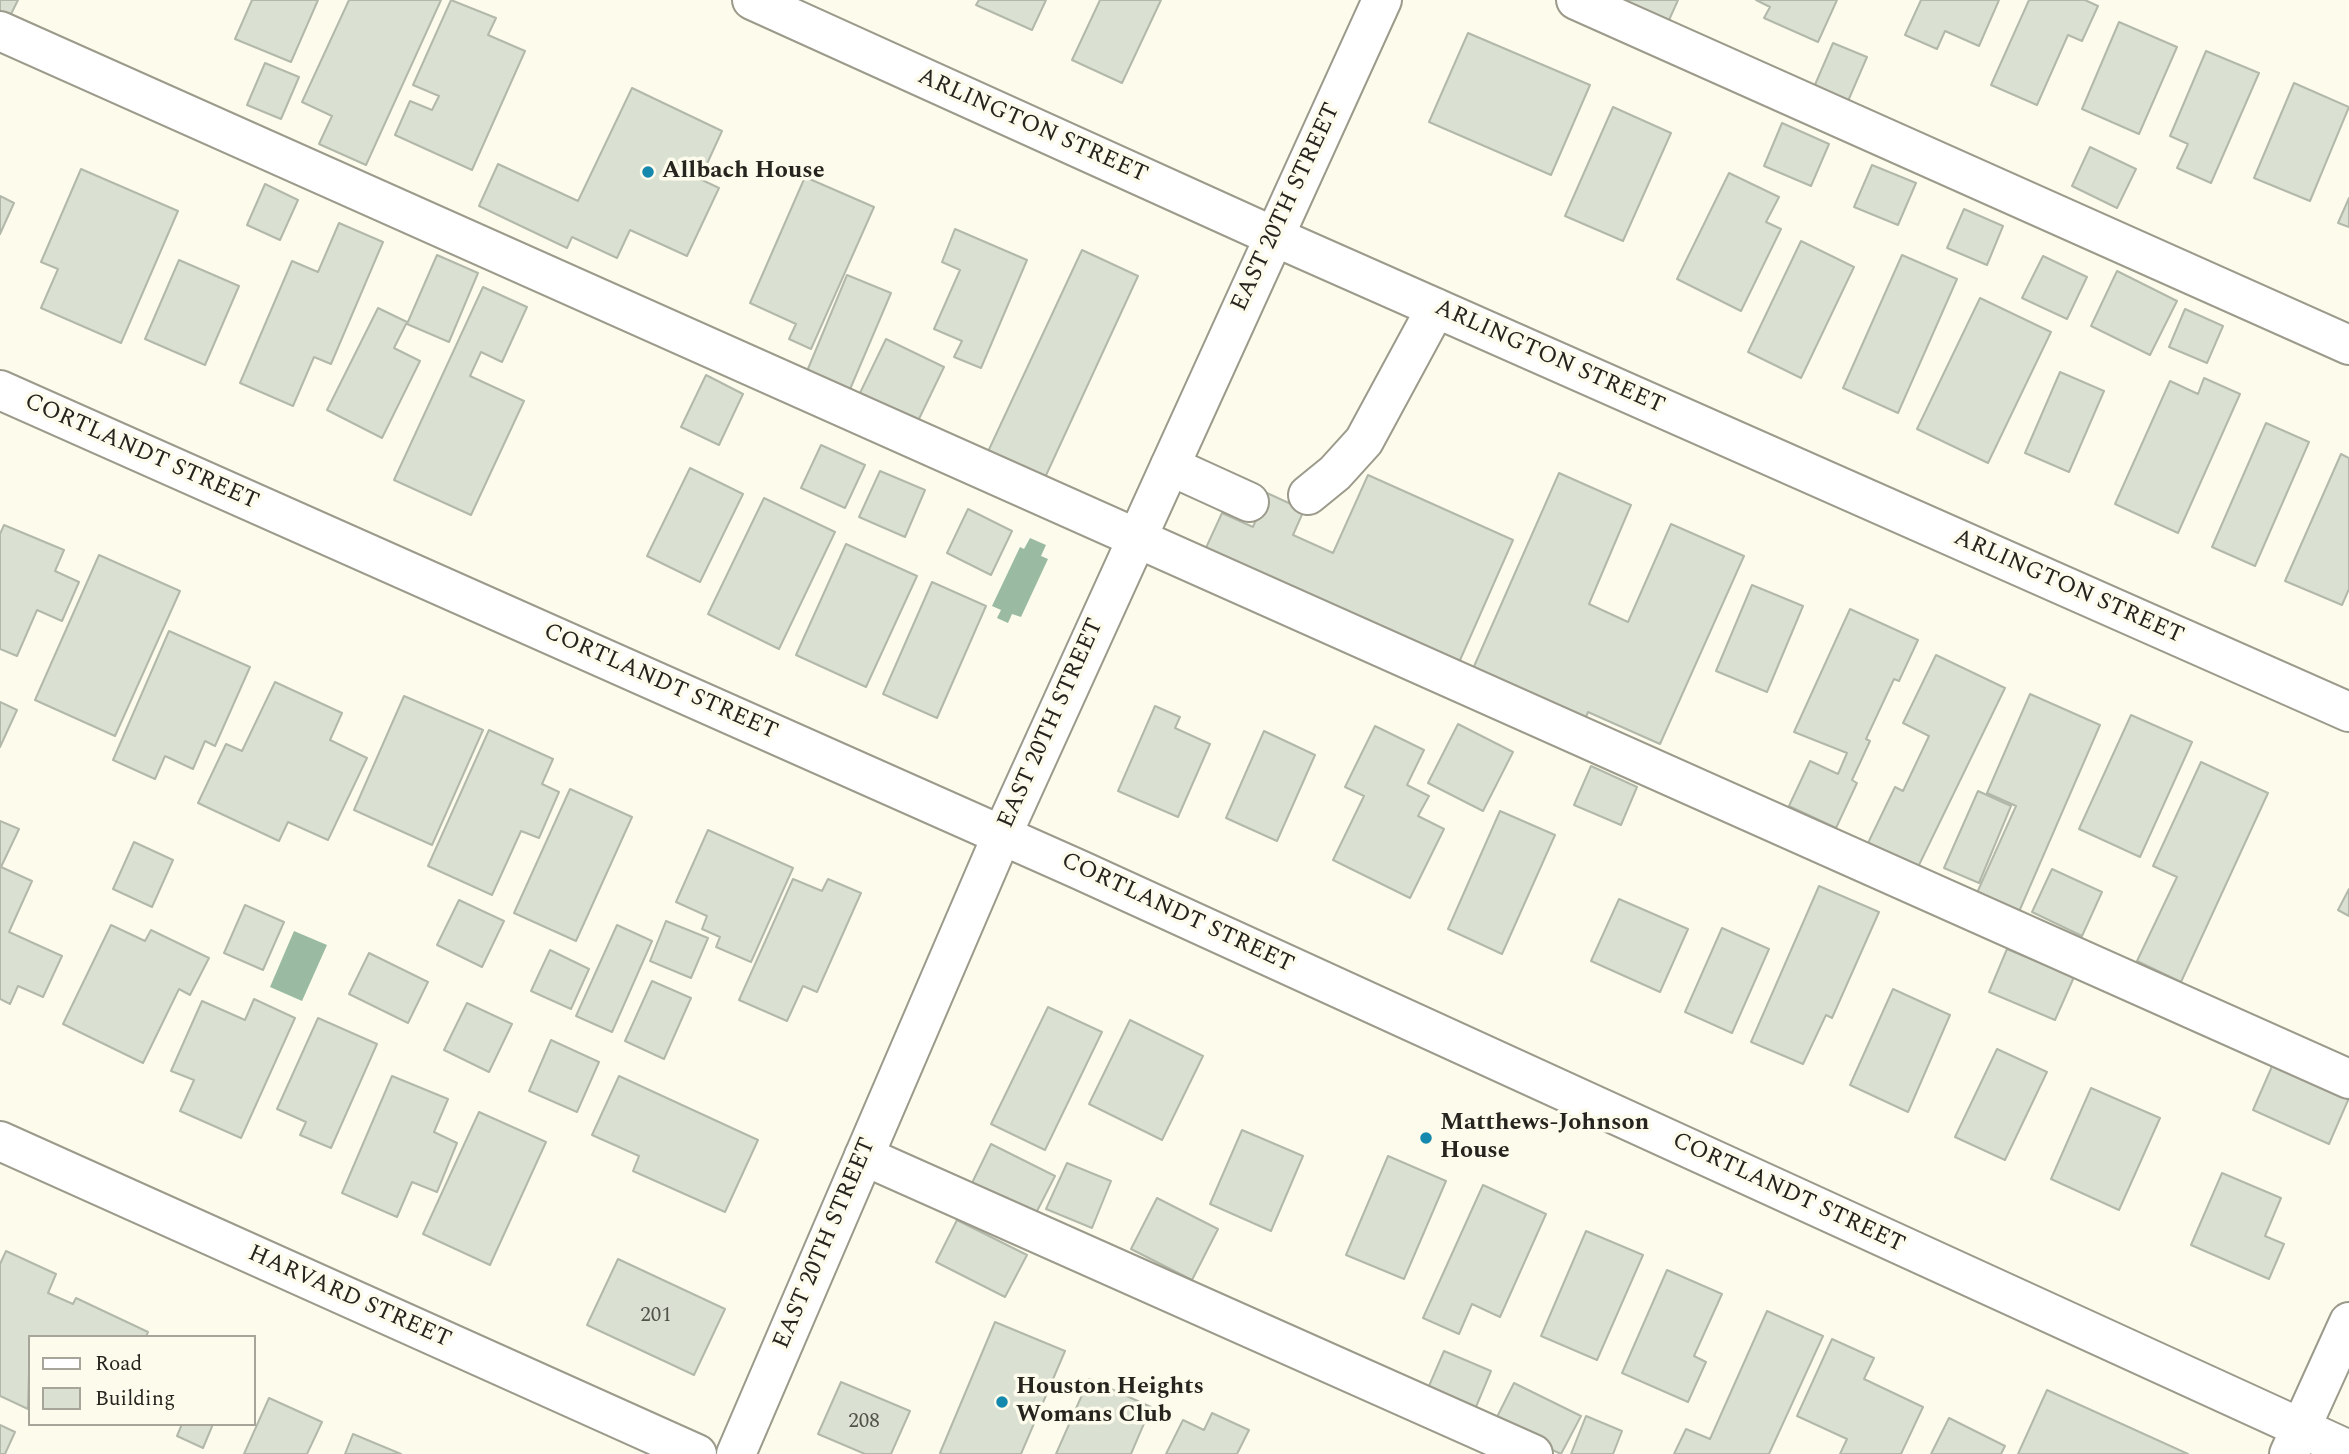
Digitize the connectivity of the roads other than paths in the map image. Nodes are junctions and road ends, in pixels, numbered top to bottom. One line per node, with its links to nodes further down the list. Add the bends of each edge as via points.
1 (752, 0): 5 (street, ARLINGTON STREET)
2 (1382, 0): 5 (street, EAST 20TH STREET)
3 (1576, 0): 7 (street)
4 (0, 31): 12 (street)
5 (1273, 236): 6 (street, ARLINGTON STREET); 9 (street, EAST 20TH STREET)
6 (1436, 308): 10 (street, via 1364,441); 13 (street, ARLINGTON STREET)
7 (2349, 345)
8 (0, 390): 14 (street, CORTLANDT STREET)
9 (1170, 466): 11 (street); 12 (street, EAST 20TH STREET)
10 (1308, 495)
11 (1249, 502)
12 (1137, 538): 14 (street, EAST 20TH STREET); 15 (street)
13 (2349, 712)
14 (1002, 835): 17 (street, EAST 20TH STREET); 19 (street, CORTLANDT STREET)
15 (2349, 1079)
16 (0, 1141): 21 (street, HARVARD STREET)
17 (864, 1156): 22 (street, EAST 20TH STREET); 23 (street)
18 (2349, 1322): 19 (street)
19 (2295, 1441): 20 (street, CORTLANDT STREET)
20 (2349, 1450)
21 (697, 1454)
22 (736, 1454)
23 (1533, 1454)

